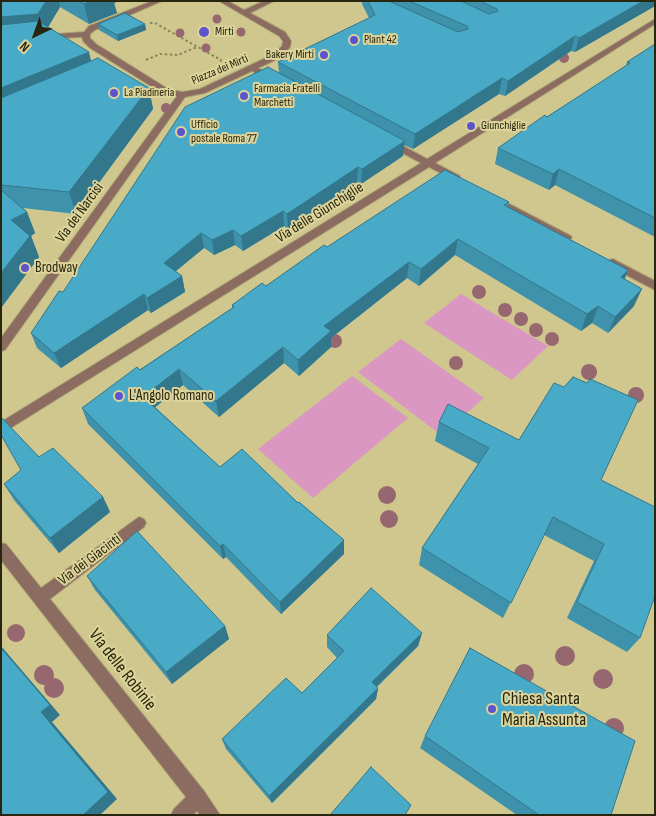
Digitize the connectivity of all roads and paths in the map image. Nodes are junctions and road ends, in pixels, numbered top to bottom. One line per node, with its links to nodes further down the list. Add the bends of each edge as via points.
1 (133, 1): 5 (street)
2 (159, 1): 5 (street)
3 (222, 1): 6 (street, Piazza dei Mirti)
4 (271, 1): 6 (street)
5 (144, 7): 9 (street, via 92,28)
6 (244, 13): 15 (street, Piazza dei Mirti, via 278,31 287,41 281,54)
7 (655, 20): 20 (street, Via delle Giunchiglie)
8 (148, 23): 11 (path, via 155,23)
9 (86, 34): 10 (street); 18 (street, Piazza dei Mirti, via 90,44 120,67 165,91)
10 (30, 38)
11 (198, 47): 12 (path); 16 (path, via 221,60 218,64)
12 (192, 49): 13 (path); 14 (path, via 178,55 160,54)
13 (198, 53)
14 (143, 62)
15 (252, 68): 17 (street); 18 (street, Piazza dei Mirti, via 202,91)
16 (226, 69)
17 (283, 85)
18 (182, 95): 26 (street, Via dei Narcisi)
19 (376, 135): 20 (street)
20 (428, 163): 21 (street); 27 (street, Via delle Giunchiglie)
21 (467, 184)
22 (484, 193): 23 (street)
23 (578, 244)
24 (604, 258): 25 (street)
25 (655, 286)
26 (1, 347)
27 (1, 430)
28 (140, 523): 30 (street, Via dei Giacinti)
29 (1, 549): 30 (street, Via delle Robinie)
30 (40, 598): 31 (street, Via delle Robinie)
31 (198, 797): 32 (street); 33 (street, Via delle Robinie)
32 (180, 815)
33 (211, 815)

